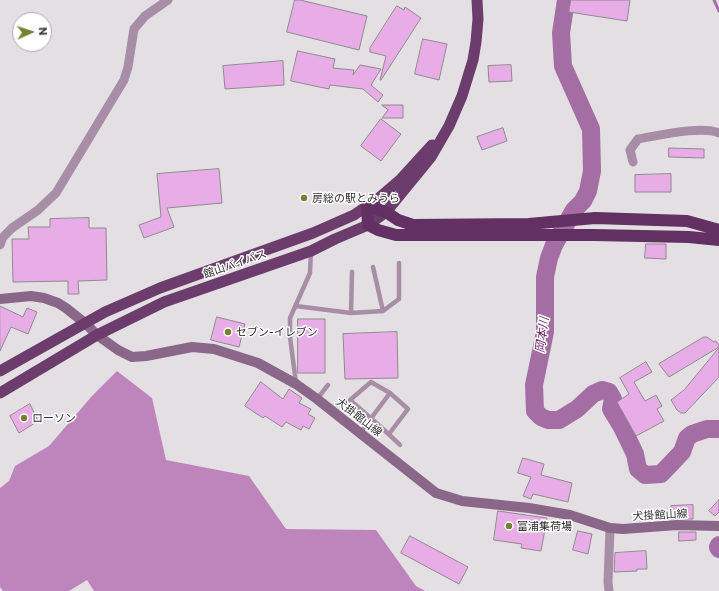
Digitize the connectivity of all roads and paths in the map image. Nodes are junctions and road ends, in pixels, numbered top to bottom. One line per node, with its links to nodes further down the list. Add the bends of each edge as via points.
1 (168, 0): 12 (street, via 145,16 134,29 124,80 56,193 38,210 12,228 3,237)
2 (477, 0): 3 (highway, 館山バイパス, via 478,19 473,60)
3 (449, 126): 6 (highway, 館山バイパス, via 400,180); 7 (highway, 館山バイパス, via 431,157)
4 (719, 133): 5 (street, via 713,130 692,131 638,139 630,150)
5 (633, 162)
6 (367, 206): 7 (highway); 8 (highway); 21 (highway, 館山バイパス, via 319,231 160,288 105,312)
7 (386, 212): 8 (highway, 館山バイパス); 9 (highway, via 398,220 413,225)
8 (368, 225): 9 (highway, via 407,236); 13 (highway, 館山バイパス)
9 (528, 229): 10 (highway, via 595,218 686,221); 11 (highway, via 594,235)
10 (719, 230)
11 (719, 240)
12 (0, 245)
13 (311, 251): 18 (lane, via 310,273); 22 (highway, 館山バイパス, via 164,302)
14 (398, 263): 19 (lane, via 399,299)
15 (373, 267): 19 (lane)
16 (352, 272): 20 (lane)
17 (0, 299): 21 (main road, 犬掛館山線, via 31,296 44,298 58,303)
18 (296, 306): 20 (lane); 24 (lane, via 290,318)
19 (383, 311): 20 (lane)
20 (352, 313)
21 (86, 324): 22 (main road, 犬掛館山線); 23 (highway, 館山バイパス)
22 (97, 336): 24 (main road, 犬掛館山線, via 132,356 146,356 192,347 214,349 258,363); 26 (highway, 館山バイパス)
23 (0, 371)
24 (296, 384): 28 (main road, 犬掛館山線)
25 (328, 385): 28 (lane)
26 (0, 393)
27 (390, 393): 29 (lane); 29 (lane, via 370,382 350,400); 31 (lane, via 408,409)
28 (317, 399): 30 (main road, 犬掛館山線)
29 (371, 419): 30 (lane); 31 (lane)
30 (360, 433): 34 (main road, 犬掛館山線, via 436,492 462,501 529,508 570,516)
31 (389, 434): 32 (lane)
32 (400, 445)
33 (719, 526): 34 (main road, 犬掛館山線, via 677,525 622,530)
34 (610, 528): 35 (street)
35 (609, 591)

